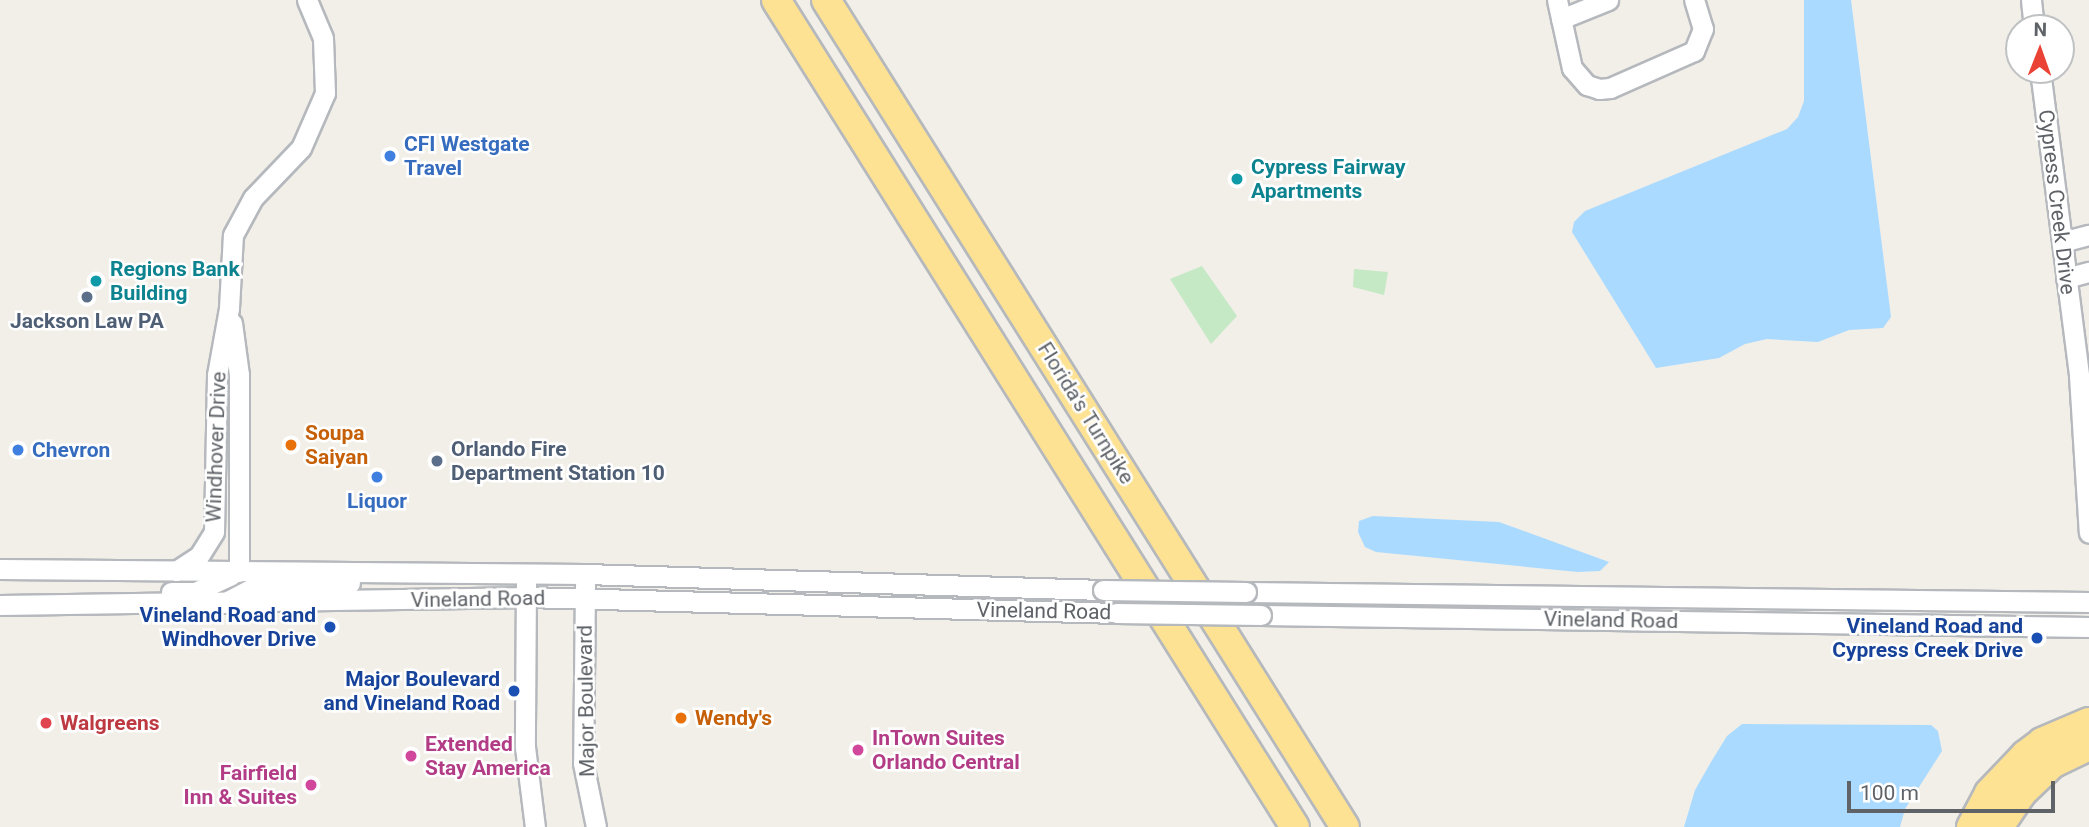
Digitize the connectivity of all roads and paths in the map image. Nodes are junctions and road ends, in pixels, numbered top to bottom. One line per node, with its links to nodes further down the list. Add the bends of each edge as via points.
1 (307, 0): 12 (street, Windhover Drive, via 326,52 321,107 301,148 253,198 235,229)
2 (776, 0): 39 (highway, Florida's Turnpike)
3 (826, 0): 40 (highway, Florida's Turnpike)
4 (1608, 0): 6 (street)
5 (1694, 0): 6 (street, via 1703,29 1694,51 1599,89 1577,77)
6 (1559, 10)
7 (2042, 84): 9 (street, Cypress Creek Drive)
8 (2089, 235): 9 (street)
9 (2062, 242): 11 (street, Cypress Creek Drive)
10 (2089, 272): 11 (street)
11 (2066, 278): 15 (street, Cypress Creek Drive)
12 (229, 308): 13 (street, Windhover Drive); 14 (street, Windhover Drive)
13 (217, 375): 14 (street); 19 (street, Windhover Drive, via 214,532 199,556)
14 (239, 375): 20 (street, Windhover Drive)
15 (2079, 376): 16 (street, Cypress Creek Drive); 17 (street, Cypress Creek Drive)
16 (2089, 411)
17 (2089, 533)
18 (0, 569): 19 (street, Vineland Road)
19 (176, 571): 20 (street, Vineland Road)
20 (239, 572): 21 (street, Vineland Road); 31 (street, via 195,592 131,593)
21 (414, 572): 22 (street, Vineland Road); 30 (street, via 335,586 256,586)
22 (526, 572): 23 (street, Vineland Road); 24 (street)
23 (586, 573): 25 (street, Major Boulevard); 26 (street, Vineland Road, bridge, via 1102,590)
24 (526, 597): 25 (street, Vineland Road); 30 (street, Vineland Road); 37 (street, via 525,747)
25 (585, 598): 32 (street, Vineland Road, bridge, via 1116,613); 38 (street, Major Boulevard, via 583,763)
26 (1719, 598): 27 (street, Vineland Road); 32 (street)
27 (1820, 598): 28 (street, Vineland Road); 33 (street)
28 (2089, 602)
29 (0, 605): 31 (street, Vineland Road)
30 (220, 605): 31 (street, Vineland Road)
31 (97, 606)
32 (1719, 622): 33 (street, Vineland Road)
33 (1819, 624): 34 (street, Vineland Road)
34 (2089, 627)
35 (2089, 722): 41 (highway, via 2042,742 2008,770)
36 (2089, 746): 42 (highway, via 2052,764 2021,794)
37 (535, 827)
38 (596, 827)
39 (1295, 827)
40 (1345, 827)
41 (1972, 827)
42 (1999, 827)

